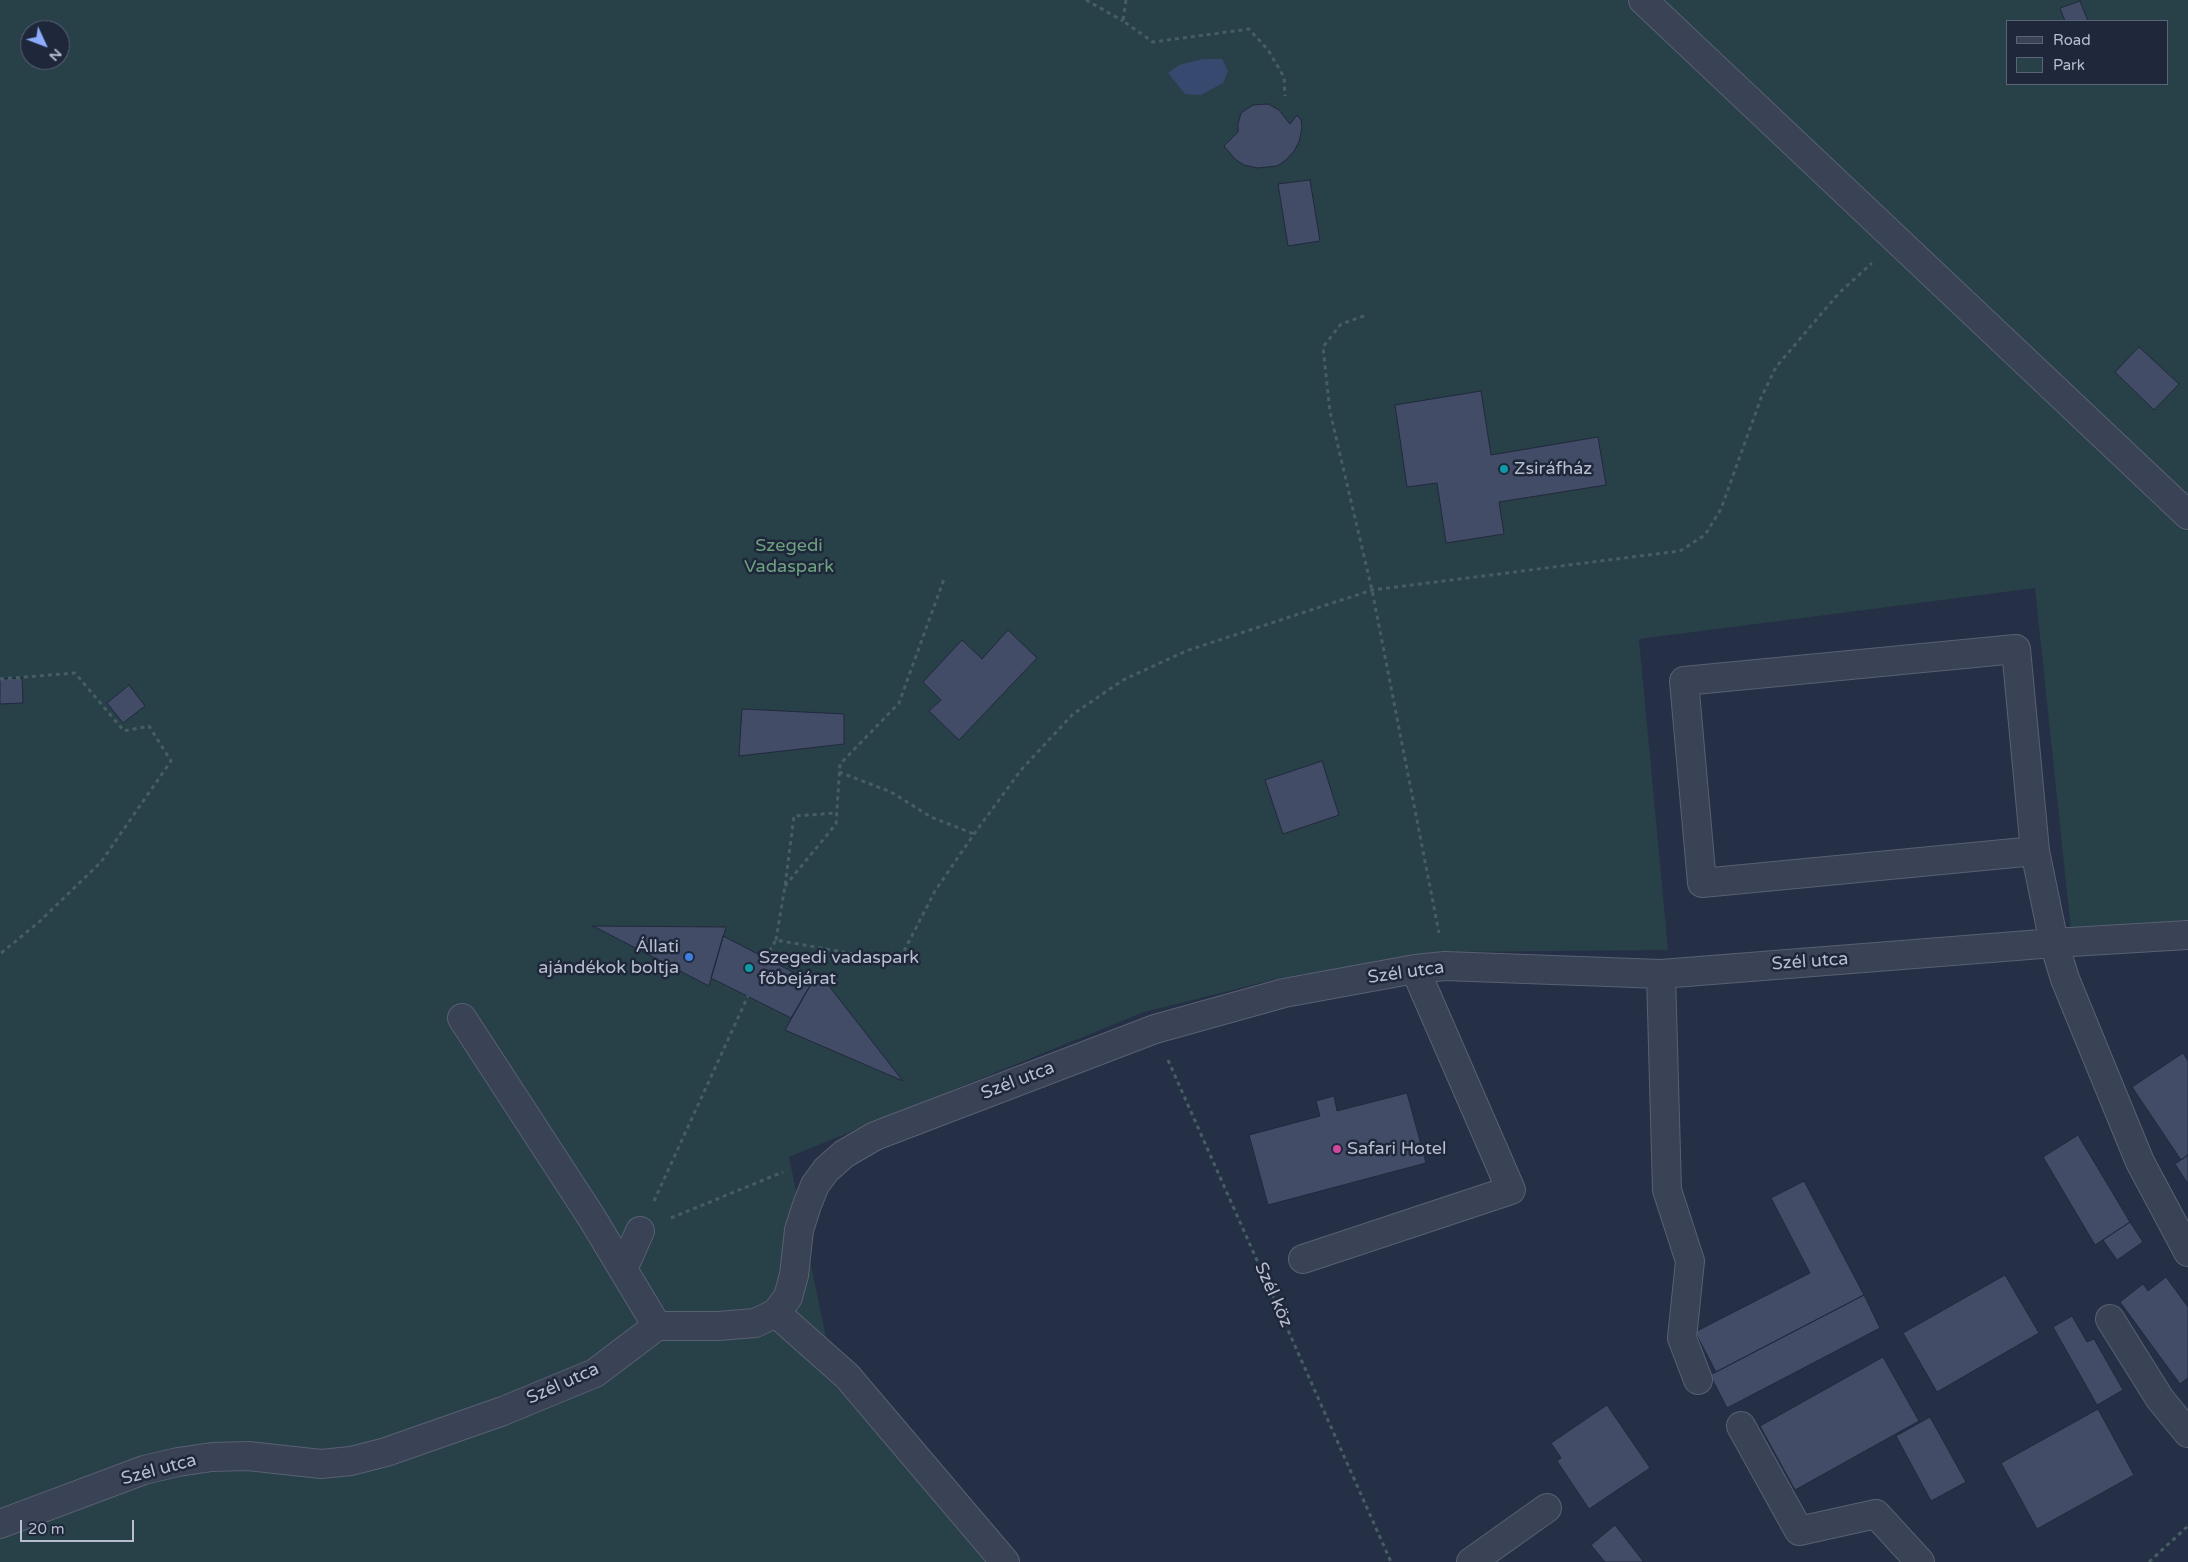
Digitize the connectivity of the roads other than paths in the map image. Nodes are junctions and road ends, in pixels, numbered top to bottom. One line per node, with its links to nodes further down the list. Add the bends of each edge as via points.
1 (1643, 0): 2 (street)
2 (2188, 515)
3 (2034, 852): 3 (street, via 2016,649 1684,681 1702,884); 5 (street)
4 (2188, 935): 5 (street, Szél utca)
5 (2054, 943): 7 (street, Szél utca); 10 (street, via 2065,979 2140,1162)
6 (1415, 969): 7 (street, Szél utca, via 1445,966); 11 (street, via 1511,1190); 13 (street, Szél utca, via 1284,992 1154,1029 875,1136 844,1154 815,1185 799,1230 788,1297)
7 (1661, 974): 16 (street, via 1667,1190 1690,1261 1682,1338)
8 (462, 1018): 12 (street)
9 (640, 1231): 12 (street)
10 (2188, 1252)
11 (1303, 1259)
12 (624, 1267): 15 (street)
13 (776, 1313): 15 (street, via 755,1323); 21 (street, via 848,1376)
14 (2110, 1319): 18 (street, via 2160,1400)
15 (657, 1326): 20 (street, Szél utca, via 595,1373 386,1452 321,1464 248,1456 178,1462 144,1470)
16 (1698, 1380)
17 (1741, 1426): 23 (street, via 1799,1531 1876,1514)
18 (2188, 1433)
19 (1547, 1508): 22 (street)
20 (0, 1524)
21 (1005, 1562)
22 (1471, 1562)
23 (1920, 1562)

